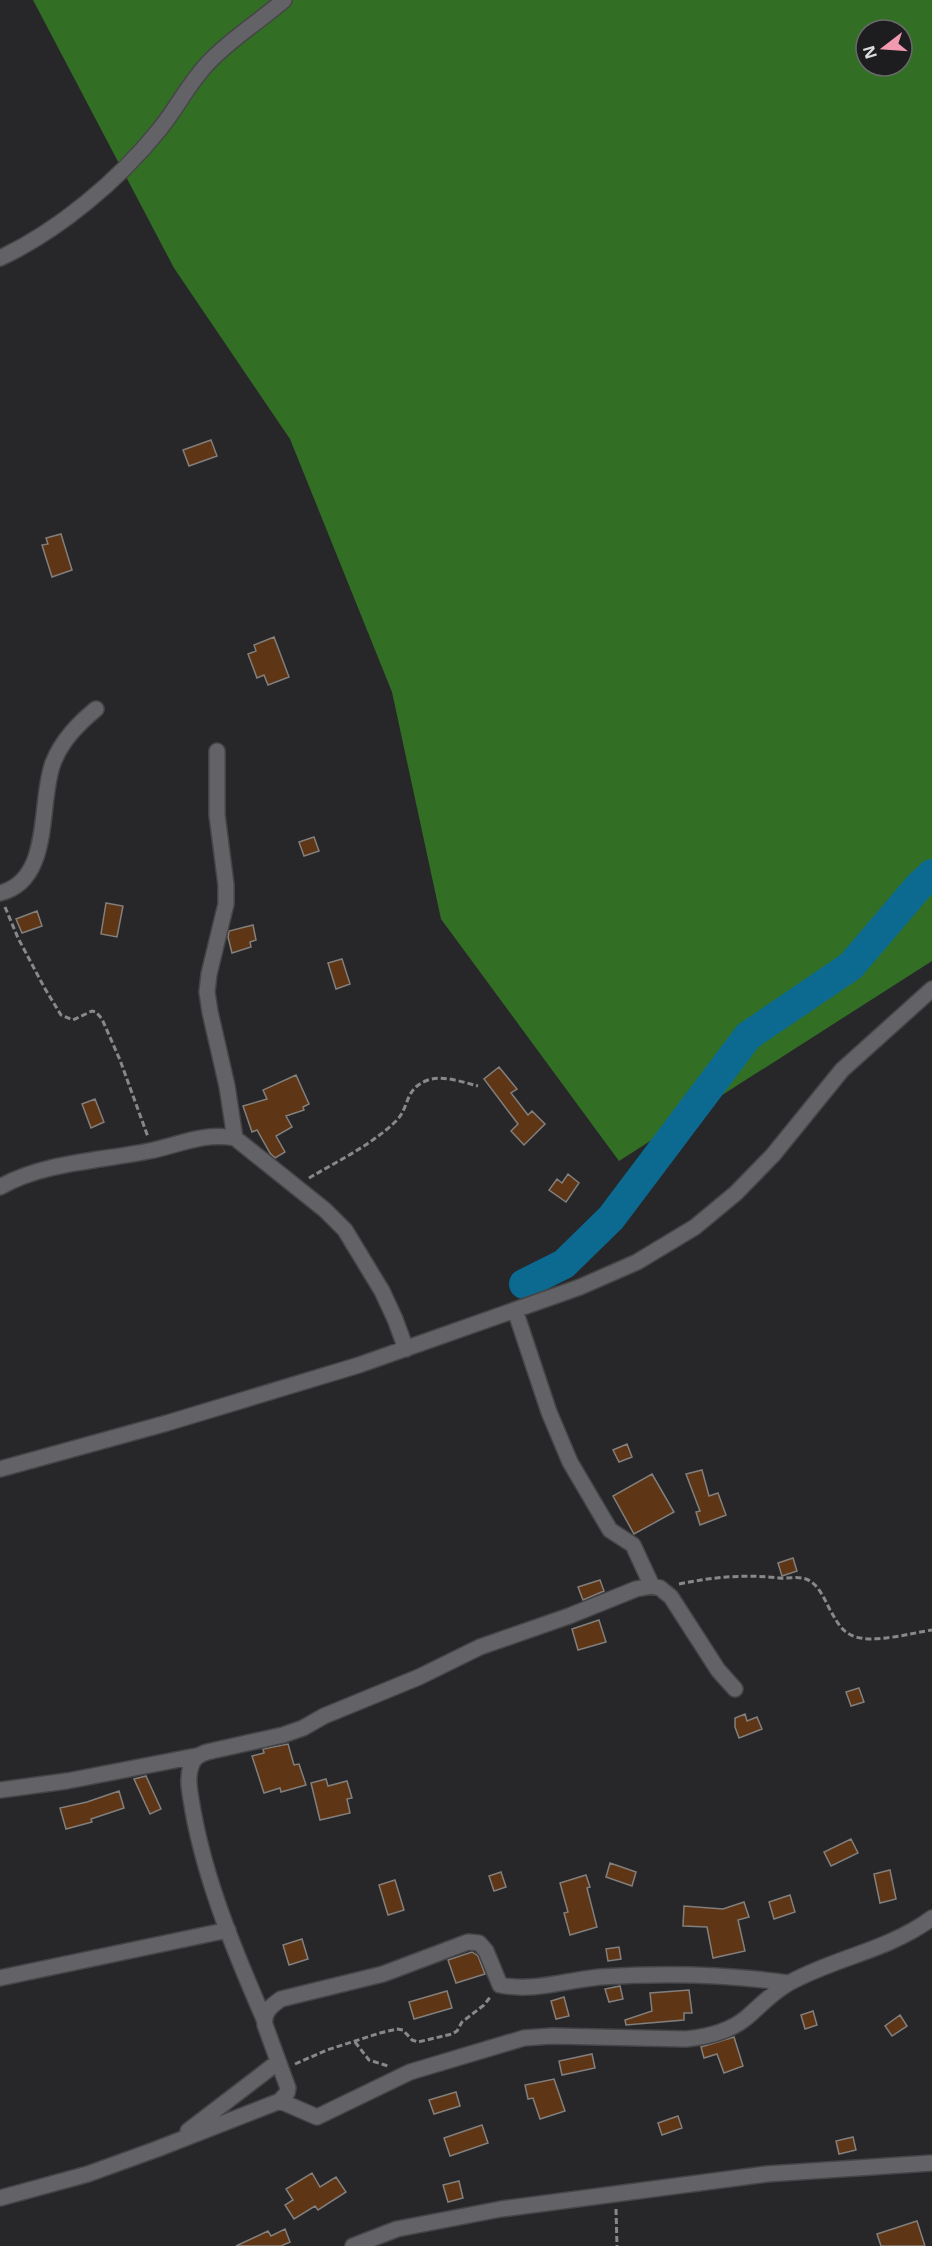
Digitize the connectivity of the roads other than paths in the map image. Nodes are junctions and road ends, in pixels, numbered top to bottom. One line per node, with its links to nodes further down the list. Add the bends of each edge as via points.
1 (284, 0): 2 (street, via 211,60 161,128 126,167 49,230)
2 (0, 258)
3 (96, 709): 5 (street, via 67,737 52,766 32,868 19,886)
4 (217, 751): 7 (street, via 216,815 226,904 207,992)
5 (0, 893)
6 (932, 989): 9 (street, via 842,1070 767,1161 695,1227 637,1262)
7 (235, 1138): 8 (street, via 202,1136 152,1150 40,1171); 10 (street, via 345,1230 382,1291)
8 (0, 1187)
9 (515, 1310): 10 (street); 12 (street, via 570,1462 610,1530 633,1545)
10 (406, 1349): 11 (street, via 167,1423)
11 (0, 1469)
12 (656, 1587): 13 (street, via 671,1597 718,1670); 14 (street, via 636,1589 480,1647 283,1735)
13 (735, 1689)
14 (196, 1756): 15 (street); 17 (street, via 188,1779 194,1816)
15 (0, 1791)
16 (932, 1918): 19 (street, via 880,1948)
17 (228, 1930): 18 (street); 20 (street)
18 (0, 1978)
19 (788, 1983): 20 (street, via 732,1976 672,1976 599,1977 525,1988 500,1985 486,1951 479,1943 468,1942 383,1974 281,1999 271,2006); 22 (street, via 744,2019 707,2037 524,2038 410,2072 317,2117)
20 (264, 2019): 21 (street)
21 (278, 2062): 22 (street, via 288,2088); 23 (street)
22 (280, 2101): 23 (street)
23 (171, 2144): 25 (street, via 88,2174)
24 (932, 2163): 26 (street, via 767,2174 501,2209 397,2229)
25 (0, 2198)
26 (353, 2246)

